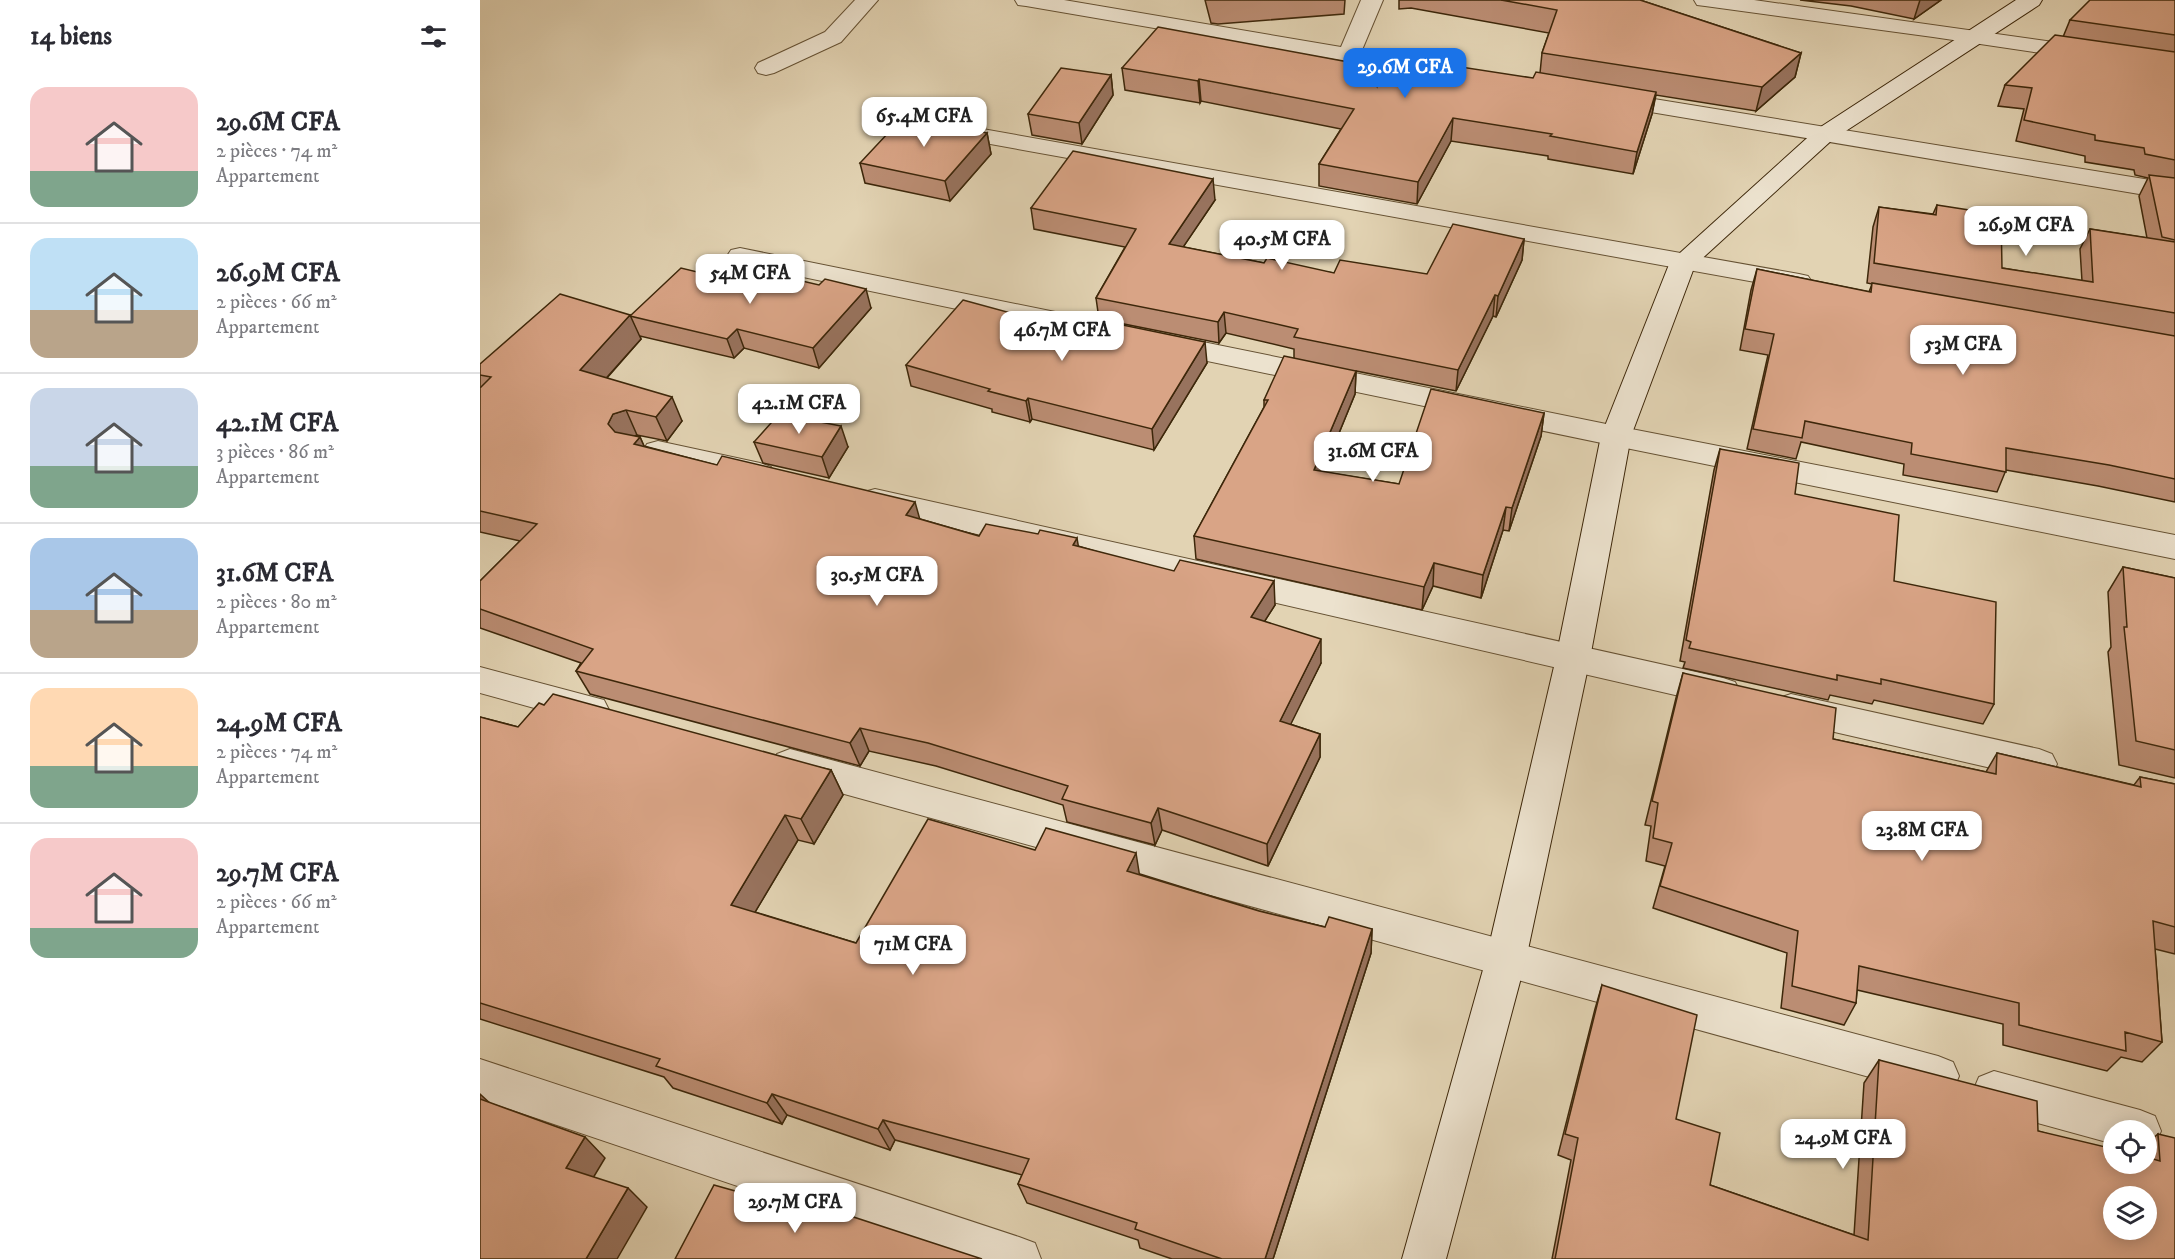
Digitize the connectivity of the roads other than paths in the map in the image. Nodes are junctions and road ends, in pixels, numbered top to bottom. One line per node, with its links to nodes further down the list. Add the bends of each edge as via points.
1 (867, 0): 9 (street, via 833,38)
2 (1026, 0): 7 (street)
3 (1372, 0): 7 (street)
4 (1705, 0): 6 (street)
5 (2031, 0): 6 (street)
6 (1973, 38): 8 (street); 13 (street)
7 (1348, 55): 10 (street)
8 (2175, 66)
9 (766, 68)
10 (1453, 72)
11 (1592, 96): 13 (street)
12 (921, 124): 16 (street)
13 (1824, 135): 14 (street); 16 (street)
14 (2175, 192)
15 (740, 256): 18 (street)
16 (1683, 262): 17 (street); 18 (street)
17 (1824, 286)
18 (1616, 436): 22 (street); 23 (street)
19 (637, 447): 20 (street)
20 (789, 481)
21 (848, 494): 23 (street)
22 (2175, 547)
23 (1573, 658): 27 (street); 28 (street)
24 (480, 680): 25 (street)
25 (630, 720)
26 (757, 755): 28 (street)
27 (2071, 771)
28 (1506, 959): 30 (street); 34 (street)
29 (480, 1079): 33 (street)
30 (2103, 1121)
31 (2157, 1136): 32 (street)
32 (2175, 1141)
33 (1019, 1259)
34 (1424, 1259)

